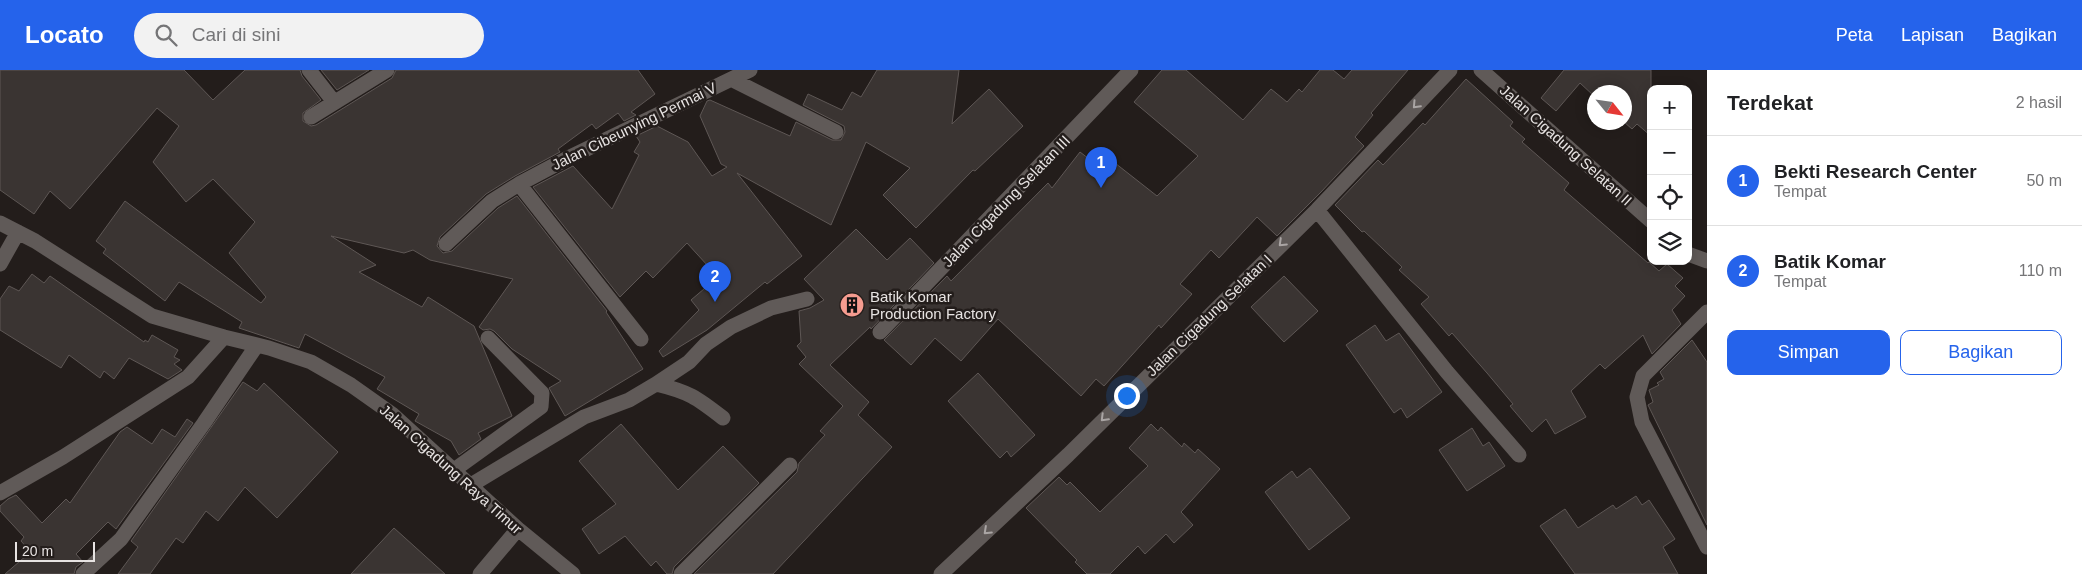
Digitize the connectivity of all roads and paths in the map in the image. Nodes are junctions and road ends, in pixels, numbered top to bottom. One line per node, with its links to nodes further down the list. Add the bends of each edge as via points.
1 (309, 70): 8 (street)
2 (387, 70): 8 (street)
3 (750, 70): 7 (street, Jalan Cibeunying Permai V)
4 (1131, 70): 22 (street, Jalan Cigadung Selatan III)
5 (1450, 70): 12 (street, Jalan Cigadung Selatan I, one-way to 12)
6 (1481, 70): 13 (street, Jalan Cigadung Selatan II)
7 (731, 79): 10 (street); 11 (street, Jalan Cibeunying Permai V)
8 (334, 102): 9 (street)
9 (311, 116)
10 (836, 132)
11 (519, 184): 16 (street, Jalan Cibeunying Permai V, via 492,201); 25 (street)
12 (1318, 210): 29 (street, via 1459,386); 40 (street, Jalan Cigadung Selatan I, one-way to 40)
13 (1650, 220)
14 (0, 223): 15 (street, Jalan Cigadung Raya Timur)
15 (18, 232): 19 (street); 23 (street, Jalan Cigadung Raya Timur, via 152,316)
16 (446, 244)
17 (1692, 256): 18 (street)
18 (1707, 262)
19 (0, 264)
20 (807, 299): 27 (street, via 771,308 731,327)
21 (1707, 312): 35 (street, via 1642,376 1637,397 1642,422)
22 (880, 332)
23 (224, 337): 26 (street, Jalan Cigadung Raya Timur); 33 (street, via 188,377)
24 (488, 338): 31 (street, via 542,393 541,407)
25 (642, 339)
26 (257, 345): 31 (street, Jalan Cigadung Raya Timur, via 311,362 351,386 392,414); 36 (street, via 121,539)
27 (656, 384): 28 (street, via 682,390); 32 (street, via 629,400 584,418)
28 (722, 418)
29 (1519, 455)
30 (790, 465): 39 (street)
31 (454, 470): 32 (street, Jalan Cigadung Raya Timur)
32 (471, 485): 34 (street, Jalan Cigadung Raya Timur)
33 (0, 493)
34 (518, 529): 37 (street); 38 (street, Jalan Cigadung Raya Timur)
35 (1707, 547)
36 (82, 574)
37 (480, 574)
38 (573, 574)
39 (681, 574)
40 (941, 574)

